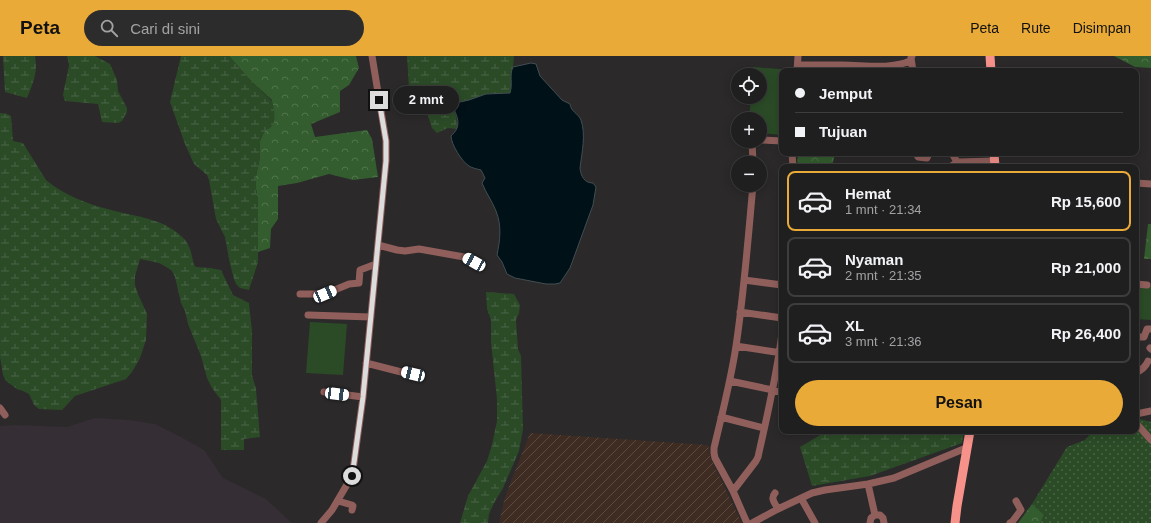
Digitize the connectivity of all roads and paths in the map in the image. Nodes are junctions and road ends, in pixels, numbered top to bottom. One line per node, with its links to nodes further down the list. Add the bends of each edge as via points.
1 (372, 56): 19 (street, via 386,141)
2 (798, 56): 5 (street)
3 (990, 56): 7 (main road)
4 (911, 57): 5 (street, via 910,61 905,63 883,66); 6 (street)
5 (797, 68)
6 (912, 68)
7 (990, 68)
8 (767, 140): 9 (street)
9 (779, 141)
10 (917, 156): 11 (street)
11 (928, 156)
12 (954, 156): 14 (street)
13 (994, 160): 14 (street)
14 (957, 162): 15 (street)
15 (954, 164)
16 (1139, 183): 17 (street)
17 (1151, 184)
18 (752, 192): 22 (street)
19 (378, 245): 20 (street, via 405,251 418,249 464,257); 21 (street)
20 (474, 262)
21 (376, 264): 26 (street, via 360,270 359,283 349,284 325,294); 29 (street)
22 (744, 280): 23 (street); 27 (street)
23 (779, 285)
24 (1139, 285): 25 (street)
25 (1147, 286)
26 (300, 294)
27 (740, 312): 30 (street); 33 (street)
28 (308, 315): 29 (street)
29 (371, 317): 37 (street)
30 (779, 318)
31 (1151, 329): 32 (street, via 1146,329 1144,337)
32 (1139, 337)
33 (736, 346): 34 (street); 40 (street)
34 (779, 353)
35 (1148, 361): 38 (street)
36 (779, 362): 41 (street)
37 (366, 363): 39 (street); 44 (street)
38 (1139, 371)
39 (413, 374)
40 (730, 381): 41 (street); 49 (street)
41 (773, 391): 43 (street); 51 (street)
42 (324, 392): 44 (street)
43 (779, 392)
44 (363, 397): 59 (street, via 352,476)
45 (0, 408): 48 (street)
46 (1151, 411): 47 (street)
47 (1139, 413)
48 (5, 416)
49 (721, 417): 51 (street); 56 (street, via 714,453)
50 (1139, 426): 53 (street)
51 (764, 428): 56 (street, via 756,461)
52 (969, 434): 54 (main road)
53 (1151, 440)
54 (966, 448): 55 (street, via 906,474); 70 (main road)
55 (868, 484): 58 (street, via 825,490); 63 (street)
56 (733, 491): 66 (street)
57 (775, 493): 61 (street, via 772,499)
58 (801, 498): 61 (street); 67 (street)
59 (338, 501): 62 (street, via 352,505); 65 (street)
60 (1016, 501): 71 (street, via 1021,510)
61 (778, 509): 64 (street)
62 (352, 510)
63 (875, 515): 68 (street); 69 (street, via 880,515)
64 (757, 522)
65 (321, 523)
66 (747, 523)
67 (815, 523)
68 (870, 523)
69 (884, 523)
70 (955, 523)
71 (1010, 523)

